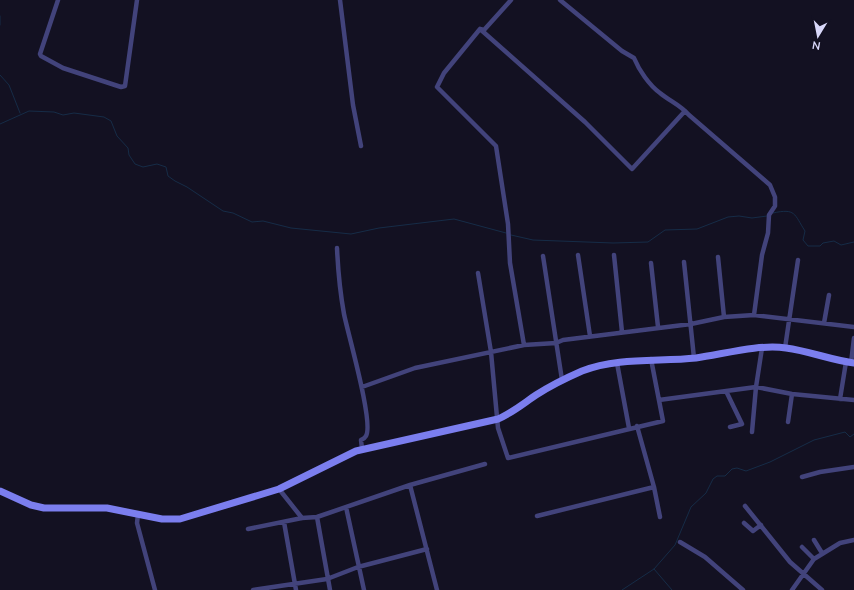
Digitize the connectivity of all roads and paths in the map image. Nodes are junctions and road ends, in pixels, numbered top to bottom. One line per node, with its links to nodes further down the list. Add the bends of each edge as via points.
1 (58, 0): 2 (street, via 41,56 63,68 121,87 125,86)
2 (137, 0)
3 (340, 0): 8 (street)
4 (511, 0): 6 (street, via 484,30)
5 (560, 0): 7 (street, via 634,58 638,68 659,92 679,104)
6 (480, 29): 7 (street, via 584,122 632,169); 30 (street, via 444,73 437,87 496,146 508,224 510,263)
7 (685, 111): 19 (street, via 770,185 775,197 775,206 769,215)
8 (361, 146)
9 (337, 248): 39 (street, via 344,316)
10 (578, 255): 27 (street)
11 (614, 255): 26 (street)
12 (543, 256): 29 (street)
13 (718, 257): 20 (street)
14 (798, 260): 21 (street)
15 (684, 262): 22 (street)
16 (651, 263): 24 (street)
17 (478, 273): 33 (street)
18 (829, 295): 23 (street)
19 (754, 315): 20 (street); 21 (street)
20 (724, 317): 22 (street)
21 (788, 319): 23 (street); 32 (street)
22 (690, 324): 24 (street); 34 (street)
23 (824, 324): 25 (street)
24 (658, 327): 26 (street)
25 (854, 327)
26 (622, 332): 27 (street)
27 (590, 336): 29 (street)
28 (854, 338): 37 (street)
29 (556, 343): 30 (street); 38 (street)
30 (524, 345): 33 (street)
31 (762, 348): 32 (street); 34 (street); 40 (street)
32 (785, 348): 37 (street)
33 (491, 352): 39 (street, via 415,368); 46 (street)
34 (694, 358): 35 (street)
35 (651, 359): 36 (street); 44 (street)
36 (617, 363): 38 (street, via 593,368); 50 (street)
37 (850, 363): 43 (street)
38 (562, 380): 46 (street)
39 (362, 387): 52 (street, via 367,430 366,436 361,440)
40 (756, 387): 41 (street); 42 (street); 51 (street)
41 (726, 391): 44 (street); 49 (street, via 742,424)
42 (792, 394): 43 (street); 47 (street)
43 (840, 399): 45 (street)
44 (659, 400): 48 (street, via 663,421)
45 (854, 400)
46 (498, 419): 50 (street, via 498,428 508,458); 52 (street)
47 (788, 422)
48 (637, 426): 50 (street); 57 (street)
49 (730, 427)
50 (629, 428)
51 (752, 432)
52 (362, 449): 58 (street)
53 (485, 464): 56 (street)
54 (854, 467): 55 (street)
55 (802, 477)
56 (410, 485): 61 (street); 75 (street)
57 (654, 487): 63 (street); 66 (street)
58 (279, 489): 62 (street, via 180,519 162,519); 65 (street)
59 (0, 491): 62 (street, via 44,508 107,508)
60 (745, 506): 69 (street)
61 (346, 507): 64 (street); 78 (street)
62 (138, 514): 83 (street, via 137,523)
63 (537, 516)
64 (317, 517): 65 (street); 80 (street)
65 (302, 518): 67 (street)
66 (660, 518)
67 (284, 522): 70 (street); 81 (street)
68 (744, 523): 69 (street, via 753,531)
69 (761, 525): 79 (street, via 790,562)
70 (248, 529)
71 (814, 540): 76 (street)
72 (854, 540): 76 (street, via 840,543)
73 (680, 542): 89 (street, via 705,557)
74 (802, 547): 77 (street)
75 (427, 550): 78 (street); 88 (street)
76 (822, 553): 77 (street)
77 (814, 558): 79 (street)
78 (358, 567): 80 (street); 87 (street)
79 (804, 573): 90 (street); 91 (street)
80 (328, 579): 81 (street); 86 (street)
81 (294, 584): 82 (street); 85 (street)
82 (261, 589): 84 (street)
83 (155, 590)
84 (253, 590)
85 (296, 590)
86 (330, 590)
87 (364, 590)
88 (438, 590)
89 (743, 590)
90 (792, 590)
91 (822, 590)

